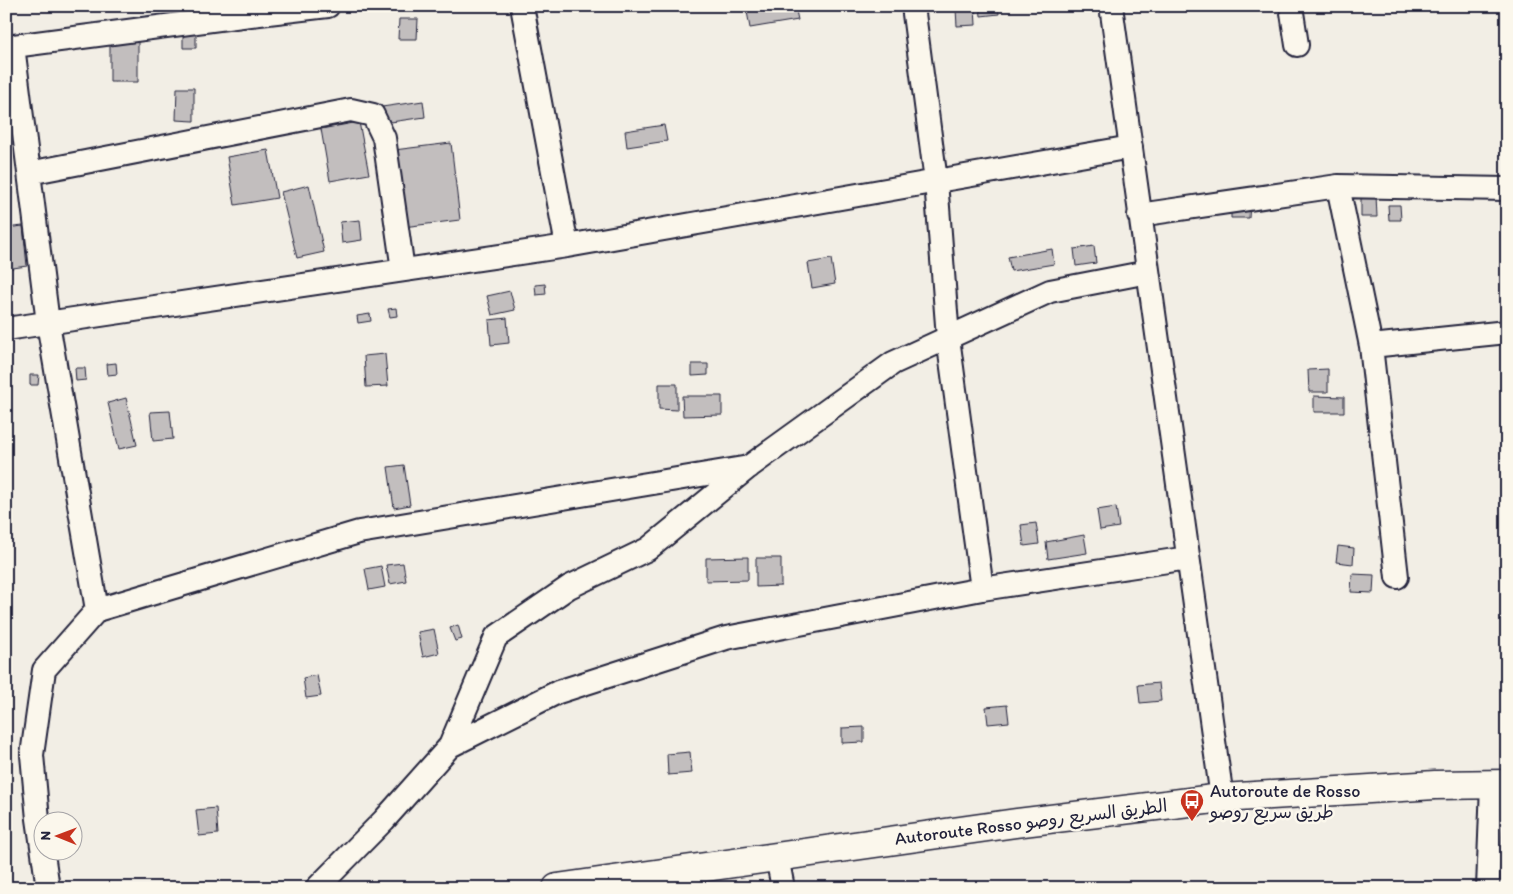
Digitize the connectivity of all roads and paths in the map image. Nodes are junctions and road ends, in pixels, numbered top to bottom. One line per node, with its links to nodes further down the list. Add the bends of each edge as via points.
1 (328, 6): 7 (street)
2 (522, 6): 14 (street)
3 (913, 6): 10 (street)
4 (1111, 6): 8 (street)
5 (1291, 6): 6 (street)
6 (1297, 46)
7 (9, 47): 9 (street)
8 (1131, 147): 10 (street); 13 (street)
9 (28, 173): 15 (street, via 350,110 373,115 384,138); 17 (street)
10 (936, 181): 14 (street); 20 (street)
11 (1338, 186): 12 (street); 13 (street); 21 (street)
12 (1507, 189)
13 (1139, 215): 16 (street)
14 (567, 246): 15 (street)
15 (403, 270): 17 (street)
16 (1148, 272): 20 (street, via 1050,291); 23 (street)
17 (48, 323): 18 (street); 26 (street)
18 (6, 329)
19 (1507, 332): 21 (street)
20 (948, 338): 22 (street, via 893,363); 25 (street)
21 (1371, 346): 24 (street)
22 (750, 466): 26 (street, via 359,532); 27 (street, via 648,549 569,587 496,637)
23 (1188, 558): 25 (street); 29 (street)
24 (1397, 577)
25 (982, 589): 27 (street, via 726,638 558,692)
26 (97, 610): 31 (street, via 44,670 32,755)
27 (450, 746): 32 (street)
28 (1500, 785): 29 (highway, Autoroute Rosso الطريق السريع روصو); 35 (street)
29 (1222, 798): 30 (highway, Autoroute Rosso الطريق السريع روصو)
30 (777, 857): 33 (highway, Autoroute Rosso الطريق السريع روصو); 34 (street)
31 (48, 888)
32 (317, 888)
33 (557, 888)
34 (783, 888)
35 (1488, 888)

